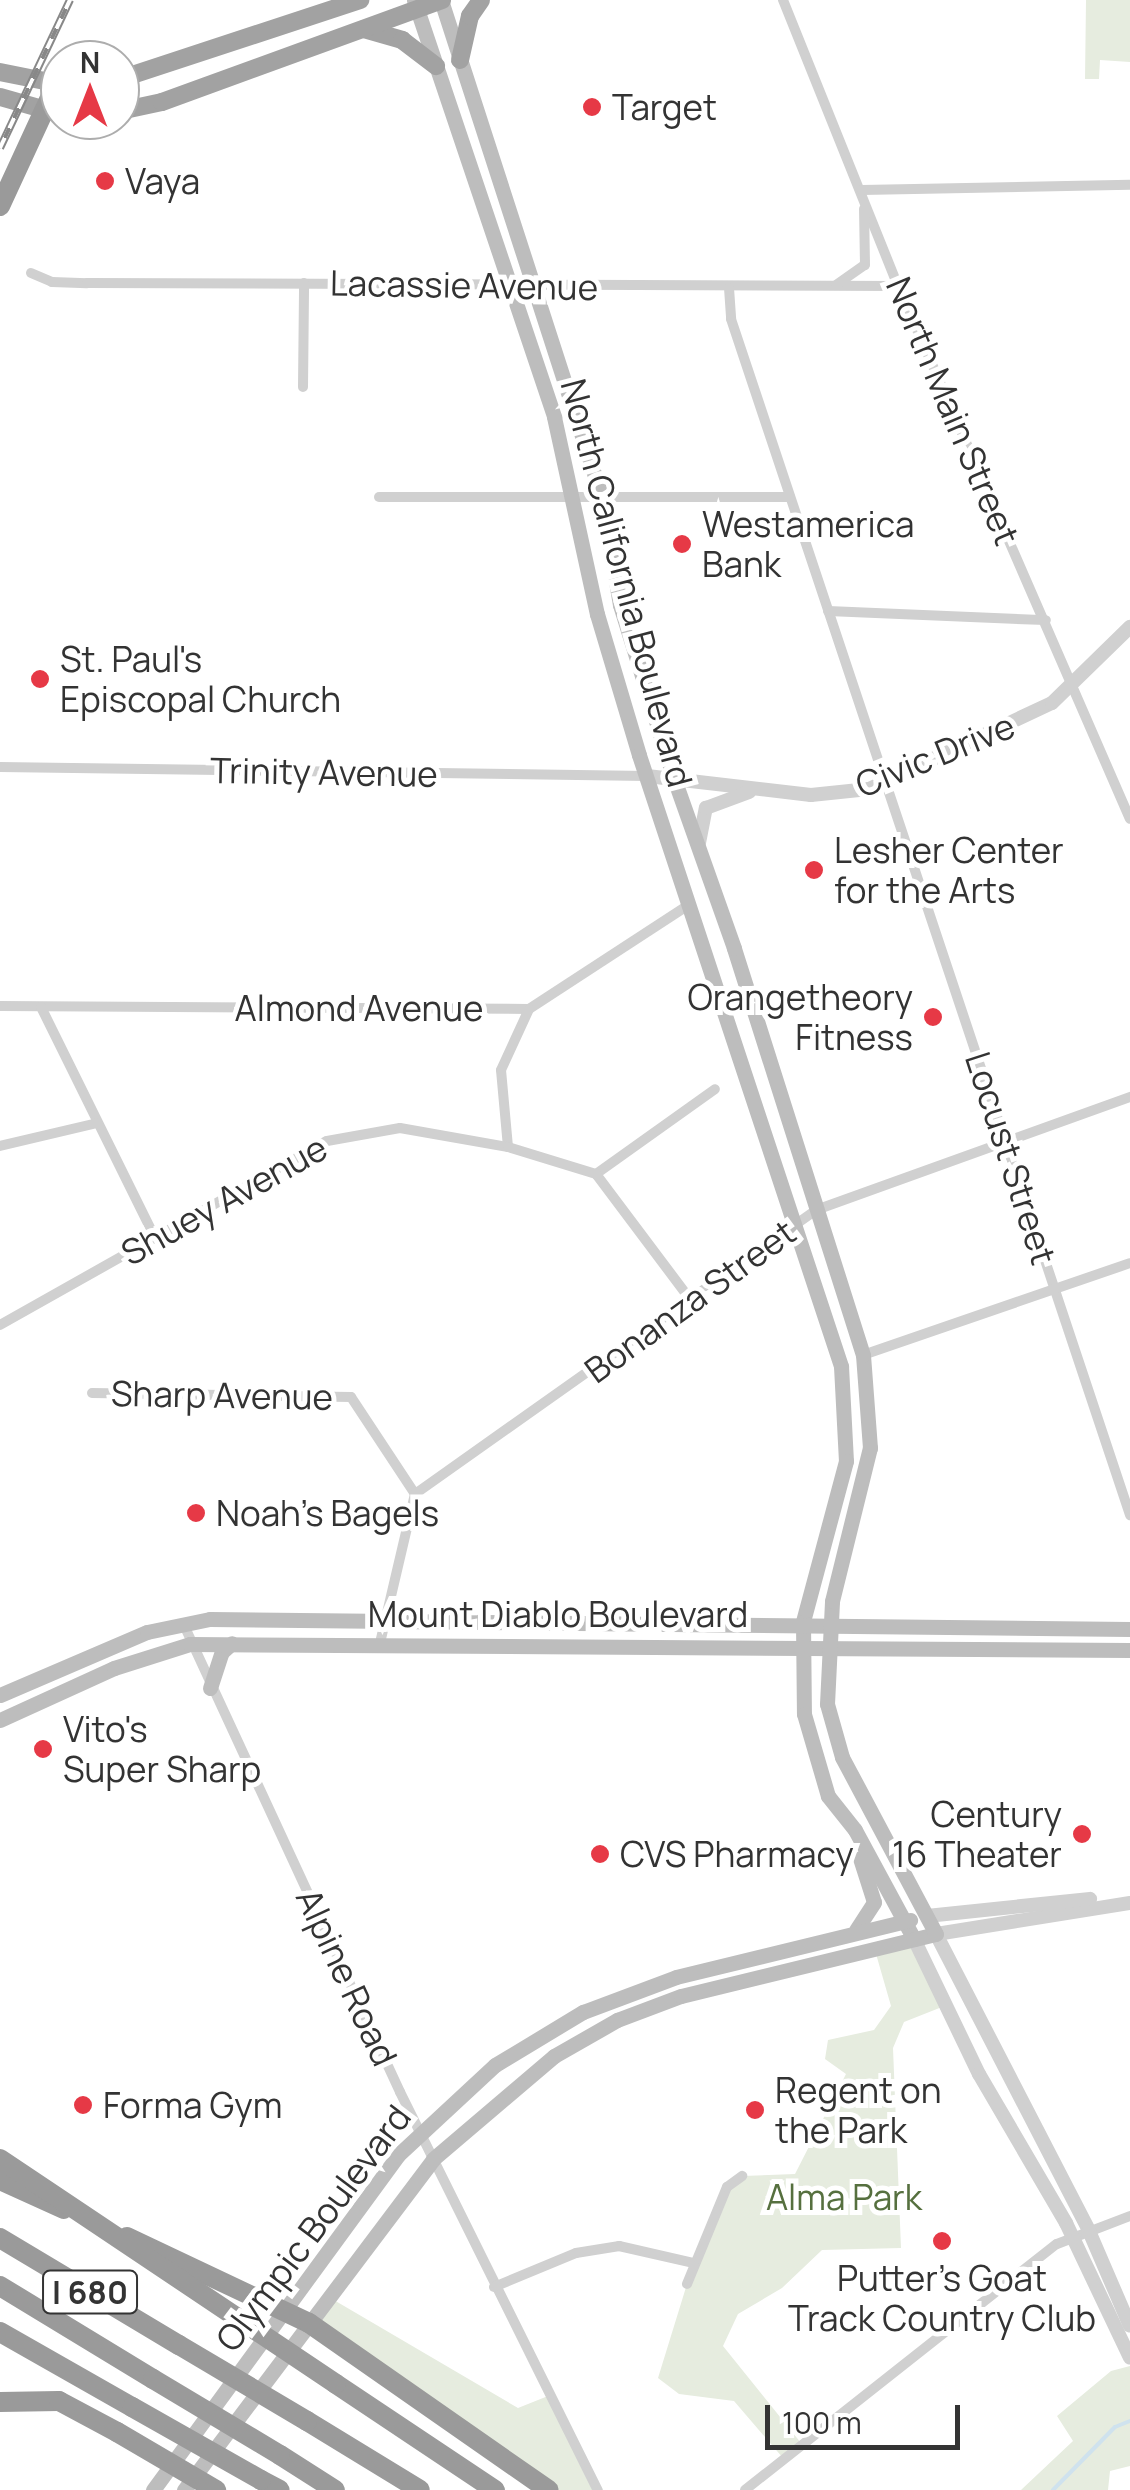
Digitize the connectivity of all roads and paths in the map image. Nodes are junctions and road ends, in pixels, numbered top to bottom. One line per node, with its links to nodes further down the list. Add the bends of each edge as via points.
1 (442, 0): 5 (highway); 7 (main road, North California Boulevard)
2 (481, 0): 7 (highway, via 470,16)
3 (782, 0): 17 (street, North Main Street)
4 (353, 1): 9 (highway)
5 (415, 4): 6 (highway); 8 (main road, North California Boulevard)
6 (363, 29): 8 (highway, via 402,40); 13 (highway)
7 (460, 60): 23 (main road, North California Boulevard)
8 (436, 66): 22 (main road, North California Boulevard)
9 (140, 72)
10 (4, 74): 11 (highway); 12 (street)
11 (40, 81)
12 (0, 96): 14 (highway)
13 (140, 104)
14 (40, 109)
15 (40, 134): 18 (highway)
16 (1130, 185): 17 (street)
17 (862, 190): 21 (street, North Main Street); 25 (street, via 865,265)
18 (0, 206)
19 (31, 273): 20 (street, Lacassie Avenue, via 52,282)
20 (304, 284): 22 (street, Lacassie Avenue); 26 (street)
21 (898, 286): 25 (street, Lacassie Avenue); 32 (street, North Main Street)
22 (508, 287): 23 (street, Lacassie Avenue); 27 (main road, North California Boulevard)
23 (535, 287): 24 (street, Lacassie Avenue); 30 (main road, North California Boulevard)
24 (729, 288): 25 (street, Lacassie Avenue); 28 (street, Locust Street, via 728,308)
25 (826, 289)
26 (303, 387)
27 (574, 495): 29 (street); 30 (street); 36 (main road, North California Boulevard, via 597,614)
28 (790, 496): 30 (street); 31 (street, Locust Street)
29 (379, 497)
30 (602, 498): 37 (main road, North California Boulevard, via 620,605)
31 (828, 610): 32 (street); 38 (street, Locust Street)
32 (1046, 620): 34 (street, North Main Street)
33 (1130, 627): 34 (street, Civic Drive)
34 (1076, 686): 38 (street, Civic Drive, via 1018,723); 40 (street, North Main Street)
35 (0, 767): 36 (street, Trinity Avenue)
36 (647, 776): 37 (street, Civic Drive); 42 (main road, North California Boulevard)
37 (673, 776): 39 (street, Civic Drive); 41 (main road, North California Boulevard)
38 (888, 783): 39 (street, Civic Drive, via 844,794); 49 (street, Locust Street)
39 (762, 790): 41 (street, via 706,808)
40 (1130, 819)
41 (699, 849): 53 (main road, North California Boulevard)
42 (687, 906): 45 (street, Almond Avenue); 54 (main road, North California Boulevard)
43 (0, 1006): 44 (street, Almond Avenue)
44 (41, 1006): 45 (street, Almond Avenue); 48 (street)
45 (529, 1009): 51 (street, via 500,1070)
46 (715, 1089): 52 (street)
47 (1130, 1097): 49 (street, Bonanza Street)
48 (97, 1123): 50 (street); 55 (street)
49 (1005, 1139): 53 (street, Bonanza Street); 57 (street, Locust Street)
50 (0, 1146)
51 (508, 1147): 52 (street, Shuey Avenue); 55 (street, Shuey Avenue, via 400,1128 344,1134)
52 (596, 1174): 58 (street)
53 (816, 1210): 54 (street, Bonanza Street); 60 (main road, North California Boulevard)
54 (796, 1223): 58 (street, Bonanza Street); 66 (main road, North California Boulevard, via 841,1366 847,1412 846,1462)
55 (154, 1236): 59 (street, Shuey Avenue)
56 (1130, 1263): 57 (street)
57 (1054, 1289): 60 (street); 63 (street, Locust Street)
58 (692, 1302): 62 (street, Bonanza Street)
59 (0, 1325)
60 (863, 1355): 67 (main road, North California Boulevard, via 870,1448)
61 (92, 1394): 62 (street, Sharp Avenue, via 352,1396)
62 (416, 1494): 64 (street)
63 (1130, 1515)
64 (382, 1621): 65 (main road, Mount Diablo Boulevard); 66 (main road, Mount Diablo Boulevard); 70 (street)
65 (182, 1622): 71 (street, Alpine Road); 76 (main road, Mount Diablo Boulevard)
66 (804, 1622): 67 (main road, Mount Diablo Boulevard); 72 (main road, North California Boulevard)
67 (828, 1622): 68 (main road, Mount Diablo Boulevard); 73 (main road, North California Boulevard)
68 (1130, 1629)
69 (232, 1643): 70 (main road, Mount Diablo Boulevard); 71 (main road, Mount Diablo Boulevard); 75 (main road, via 222,1652)
70 (380, 1643): 72 (main road, Mount Diablo Boulevard)
71 (190, 1644): 75 (street, Alpine Road); 77 (main road, Mount Diablo Boulevard, via 114,1668)
72 (800, 1646): 73 (main road, Mount Diablo Boulevard); 78 (main road, North California Boulevard, via 810,1744)
73 (826, 1646): 74 (main road, Mount Diablo Boulevard); 81 (main road, North California Boulevard, via 827,1704 842,1757)
74 (1130, 1650)
75 (210, 1688): 86 (street, Alpine Road)
76 (0, 1695)
77 (0, 1720)
78 (840, 1813): 82 (main road); 83 (main road, via 874,1888 870,1916)
79 (1130, 1895): 81 (street, Olympic Boulevard)
80 (1130, 1903): 84 (street, Olympic Boulevard)
81 (927, 1916): 82 (main road, Olympic Boulevard); 84 (main road, North California Boulevard)
82 (905, 1921): 83 (main road, Olympic Boulevard); 85 (main road)
83 (854, 1932): 86 (main road, Olympic Boulevard, via 700,1970 583,2012 496,2065)
84 (936, 1934): 85 (main road, Olympic Boulevard); 92 (street)
85 (914, 1938): 88 (main road, Olympic Boulevard, via 730,1982 617,2020 554,2056); 93 (street, via 978,2074)
86 (420, 2132): 88 (street, Alpine Road); 99 (main road, Olympic Boulevard)
87 (0, 2158): 111 (highway, bridge)
88 (432, 2160): 98 (street, Alpine Road); 100 (main road, Olympic Boulevard, via 351,2260)
89 (742, 2176): 95 (street, via 727,2187)
90 (0, 2180): 99 (highway)
91 (1130, 2216): 92 (street)
92 (1089, 2231): 93 (street); 101 (street)
93 (1072, 2237): 103 (street); 114 (street)
94 (0, 2238): 110 (highway, I 680, bridge)
95 (694, 2263): 96 (street); 98 (street, via 619,2246 576,2253)
96 (687, 2284)
97 (0, 2286): 109 (highway, I 680, bridge)
98 (494, 2288): 113 (street, Alpine Road)
99 (287, 2310): 100 (highway); 106 (main road, Olympic Boulevard)
100 (310, 2324): 107 (main road, Olympic Boulevard); 112 (highway)
101 (1130, 2326)
102 (0, 2332): 105 (highway, bridge)
103 (1130, 2358)
104 (0, 2402): 108 (highway, bridge, via 48,2398)
105 (270, 2485)
106 (153, 2490)
107 (184, 2490)
108 (216, 2490)
109 (335, 2490)
110 (420, 2490)
111 (495, 2490)
112 (548, 2490)
113 (598, 2490)
114 (746, 2490)

